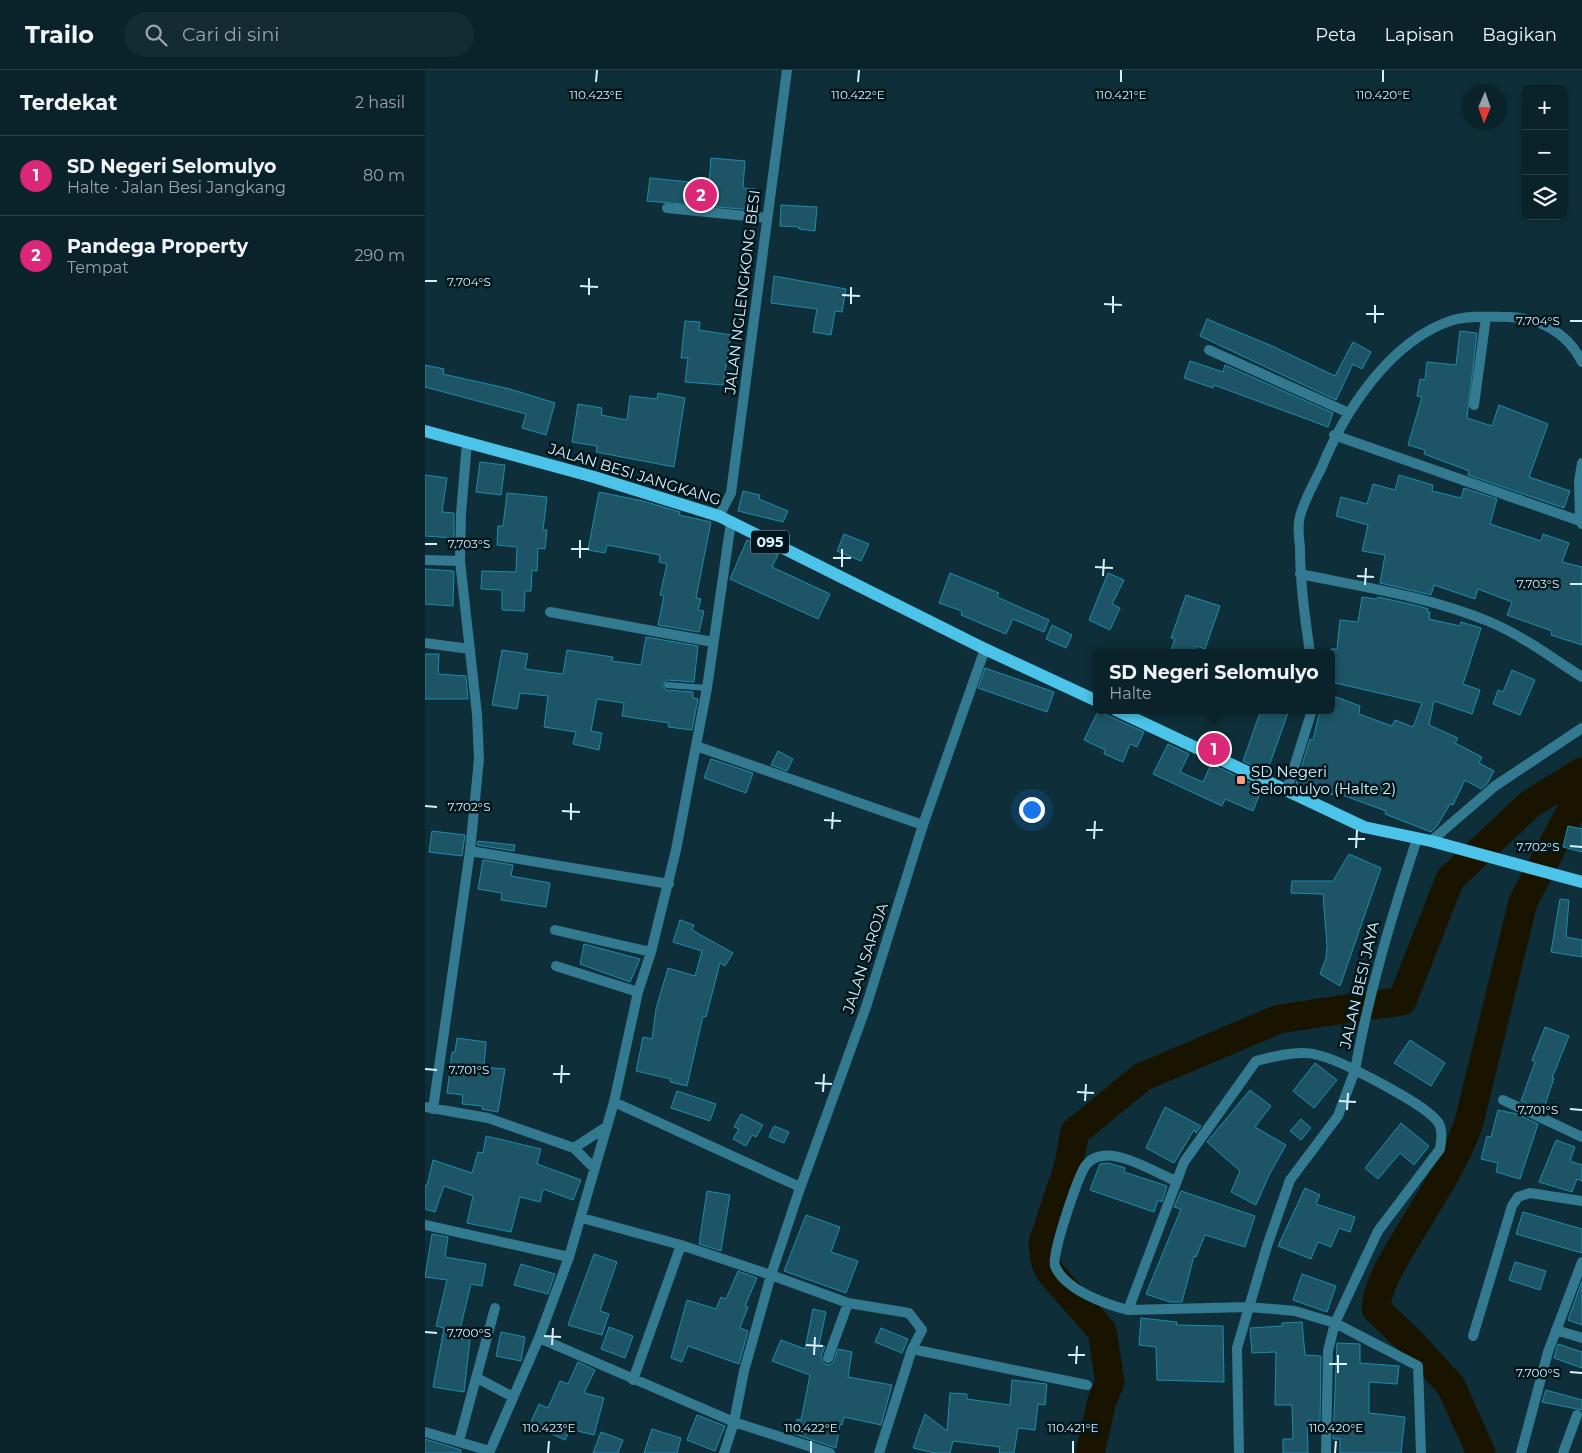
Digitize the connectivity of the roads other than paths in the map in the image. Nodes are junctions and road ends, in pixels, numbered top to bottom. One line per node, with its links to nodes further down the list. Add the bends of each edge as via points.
1 (787, 70): 3 (street, JALAN NGLENGKONG BESI)
2 (667, 208): 3 (street)
3 (767, 218): 13 (street, JALAN NGLENGKONG BESI, via 731,493)
4 (1486, 317): 6 (street, via 1525,318 1554,330 1564,336); 7 (street); 8 (street, via 1453,320 1406,346 1391,359)
5 (1209, 350): 8 (street)
6 (1582, 362)
7 (1474, 405)
8 (1349, 413): 10 (street)
9 (425, 431): 11 (main road, JALAN BESI JANGKANG / 095)
10 (1334, 436): 15 (street); 18 (street, via 1299,520)
11 (467, 442): 13 (main road, JALAN BESI JANGKANG / 095); 17 (street)
12 (1582, 463): 15 (street, via 1579,481)
13 (719, 516): 14 (main road, JALAN BESI JANGKANG / 095)
14 (731, 522): 20 (street); 23 (main road, JALAN BESI JANGKANG / 095)
15 (1581, 522)
16 (425, 560): 17 (street)
17 (460, 561): 22 (street)
18 (1300, 574): 24 (street); 25 (street, via 1398,593 1489,622 1514,633)
19 (550, 612): 20 (street)
20 (713, 642): 27 (street)
21 (425, 643): 22 (street)
22 (470, 649): 37 (street, via 479,759)
23 (985, 649): 28 (main road, JALAN BESI JANGKANG / 095); 34 (street, JALAN SAROJA)
24 (1309, 649)
25 (1582, 677)
26 (667, 684): 27 (lane)
27 (707, 688): 32 (street)
28 (1093, 699)
29 (1125, 714): 33 (main road)
30 (1310, 714): 33 (street)
31 (1582, 728): 36 (street, via 1495,786)
32 (696, 746): 34 (street); 39 (street)
33 (1287, 790): 35 (main road, via 1364,827)
34 (923, 825): 53 (street, JALAN SAROJA, via 865,1007)
35 (1417, 840): 36 (main road); 44 (street, JALAN BESI JAYA, via 1384,938)
36 (1431, 841): 38 (main road)
37 (470, 851): 39 (street); 47 (street)
38 (1582, 882)
39 (669, 884): 41 (street)
40 (555, 930): 41 (street)
41 (651, 952): 43 (street)
42 (556, 966): 43 (street)
43 (638, 992): 46 (street)
44 (1355, 1070): 52 (street, via 1309,1051 1256,1061 1185,1162); 62 (street, via 1338,1116 1290,1180); 65 (street, JALAN BESI JAYA, via 1427,1112 1439,1124 1442,1135 1439,1149 1378,1231)
45 (1503, 1100): 49 (street)
46 (614, 1102): 48 (street); 53 (street)
47 (429, 1108): 50 (street, via 488,1118)
48 (606, 1127): 50 (street); 51 (street)
49 (1582, 1137)
50 (574, 1148): 51 (street)
51 (594, 1168): 55 (street)
52 (1176, 1181): 64 (street); 64 (street, via 1113,1155 1092,1159 1080,1179 1058,1240 1054,1263 1058,1272 1073,1286 1110,1305)
53 (800, 1187): 60 (street, JALAN SAROJA)
54 (1582, 1201): 67 (street, via 1530,1193 1518,1197 1512,1206)
55 (582, 1218): 57 (street); 58 (street)
56 (425, 1225): 58 (street)
57 (681, 1245): 60 (street); 73 (street)
58 (569, 1257): 68 (street)
59 (1582, 1262): 66 (street)
60 (771, 1275): 61 (street); 77 (street, JALAN SAROJA, via 744,1371)
61 (848, 1303): 70 (street, via 909,1313 922,1330); 71 (street)
62 (1249, 1307): 64 (street); 65 (street, via 1295,1310); 84 (street, via 1237,1348)
63 (495, 1308): 72 (street)
64 (1128, 1310)
65 (1335, 1324): 85 (street, JALAN BESI JAYA, via 1328,1351); 86 (street, via 1418,1366)
66 (1557, 1330): 69 (street); 87 (street)
67 (1473, 1336)
68 (539, 1338): 73 (street); 75 (street)
69 (1582, 1338)
70 (911, 1349): 74 (street); 83 (street)
71 (828, 1358)
72 (477, 1378): 75 (street); 79 (street)
73 (633, 1380): 77 (street)
74 (1087, 1385)
75 (513, 1397): 80 (street)
76 (1577, 1415): 88 (street)
77 (734, 1422): 81 (street, JALAN SAROJA); 82 (street)
78 (425, 1432): 79 (street)
79 (459, 1441): 80 (street)
80 (489, 1452)
81 (724, 1453)
82 (830, 1453)
83 (879, 1453)
84 (1239, 1453)
85 (1326, 1453)
86 (1421, 1453)
87 (1521, 1453)
88 (1563, 1453)

